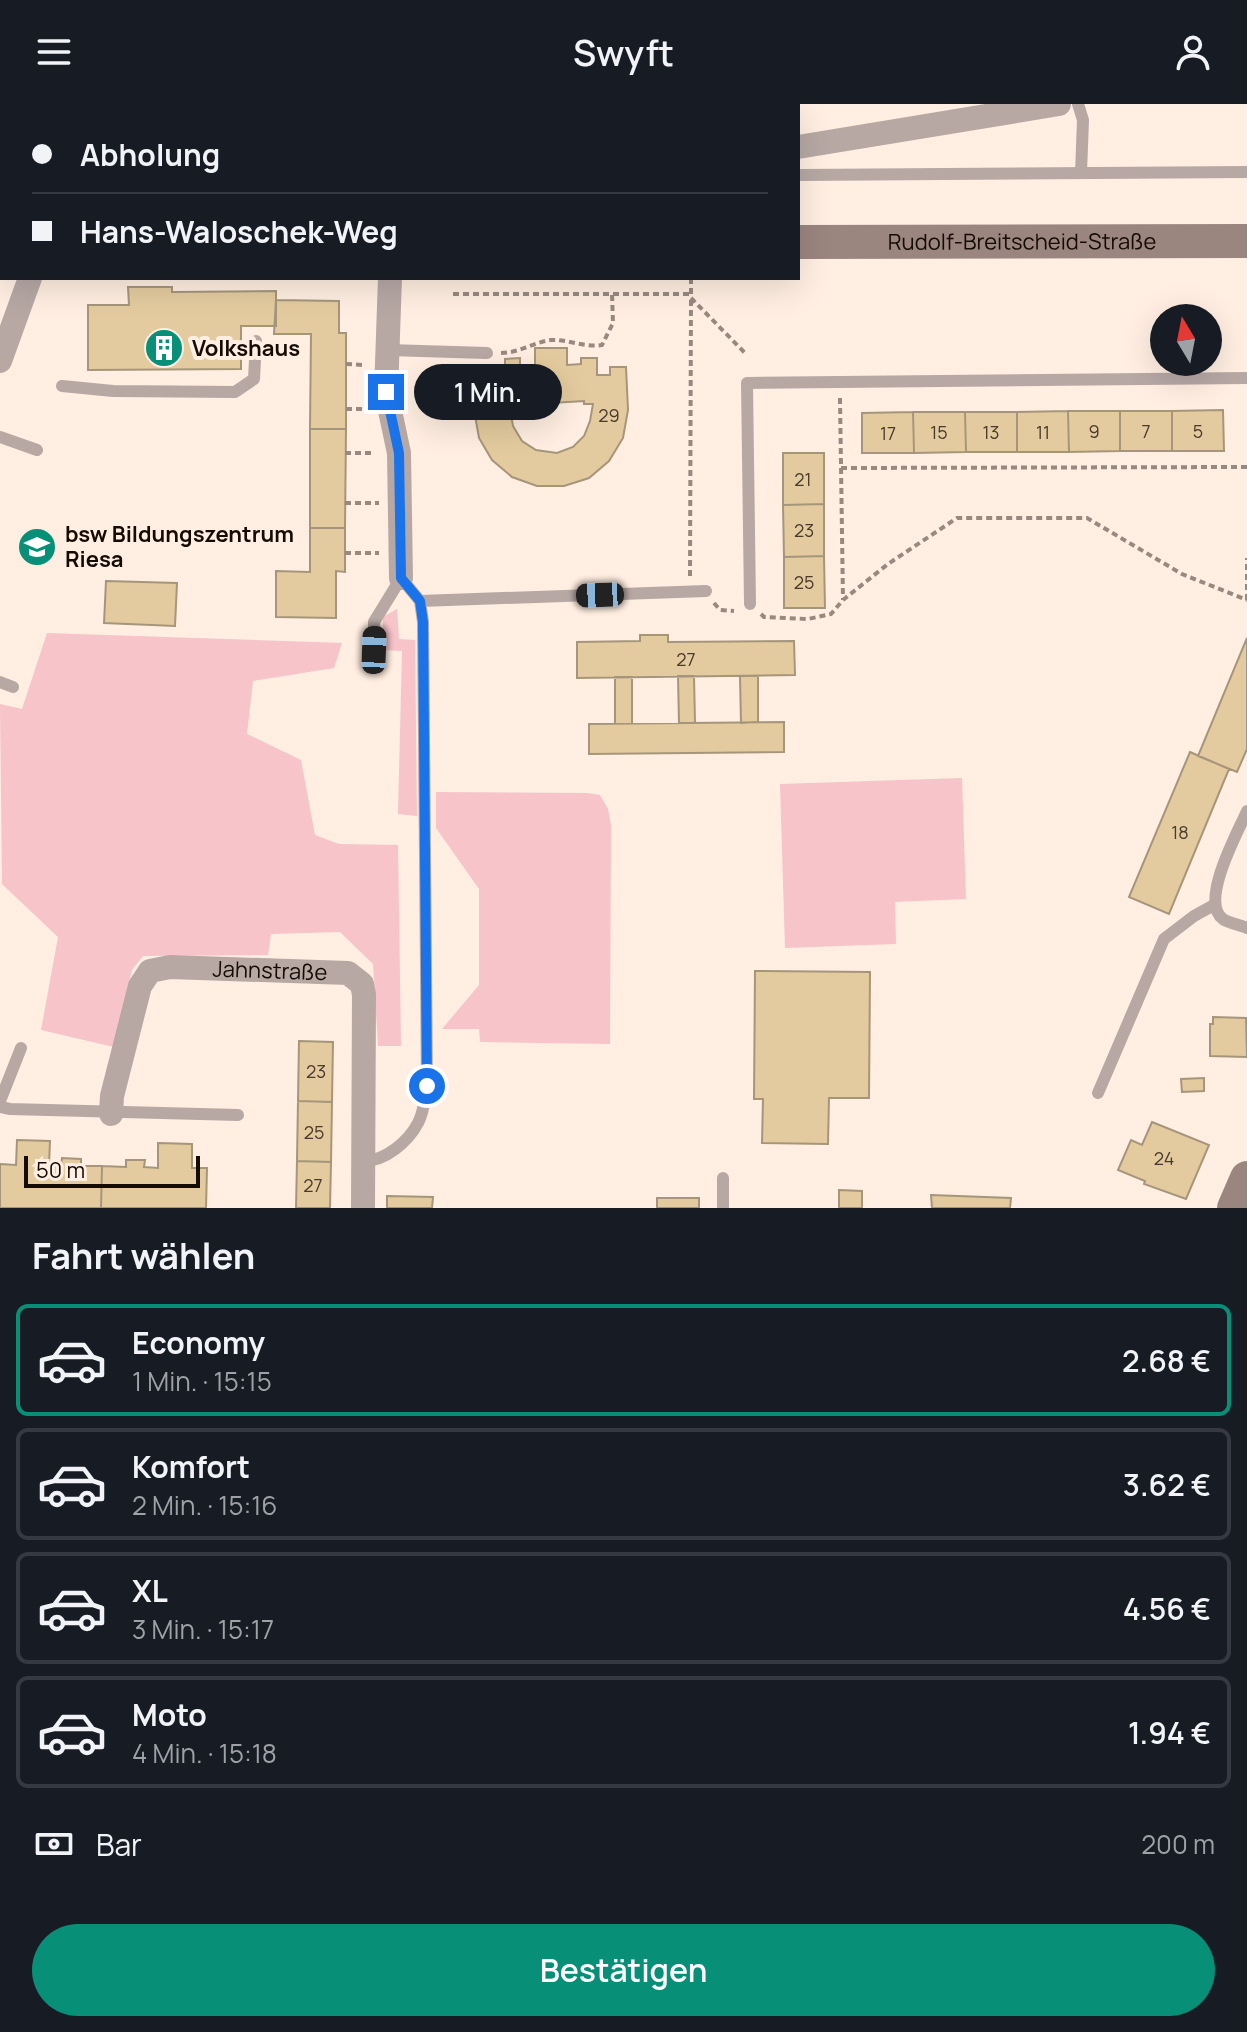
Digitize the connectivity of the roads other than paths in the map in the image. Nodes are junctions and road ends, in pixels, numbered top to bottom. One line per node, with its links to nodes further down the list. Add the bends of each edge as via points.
1 (1059, 104): 3 (street)
2 (1078, 104): 5 (lane, via 1083,120)
3 (800, 147)
4 (1247, 172): 5 (lane)
5 (1081, 173): 6 (lane)
6 (800, 175)
7 (1247, 241): 8 (main road, Rudolf-Breitscheid-Straße)
8 (800, 242)
9 (29, 280): 14 (street)
10 (390, 280): 12 (street)
11 (256, 341): 16 (lane, via 254,379 235,392)
12 (388, 350): 13 (lane); 19 (street, via 386,392 399,453)
13 (487, 353)
14 (0, 361)
15 (1247, 378): 22 (lane, via 747,383)
16 (62, 386)
17 (0, 437): 18 (lane)
18 (37, 450)
19 (401, 578): 21 (lane); 23 (lane, via 374,622)
20 (706, 591): 21 (lane)
21 (420, 601): 32 (lane, via 427,1086 418,1125 393,1151 377,1161)
22 (750, 604)
23 (374, 650)
24 (1247, 811): 25 (lane, via 1217,883)
25 (1214, 905): 26 (lane, via 1222,919); 28 (lane, via 1164,939)
26 (1247, 928)
27 (21, 1048): 29 (lane)
28 (1098, 1093)
29 (0, 1104): 30 (lane, via 10,1109)
30 (111, 1114): 31 (lane); 32 (street, Jahnstraße, via 140,986 150,971 170,967 342,972 362,984 364,995)
31 (238, 1115)
32 (364, 1161): 35 (street, Jahnstraße)
33 (723, 1178): 36 (lane)
34 (1247, 1178): 37 (main road)
35 (363, 1208)
36 (723, 1208)
37 (1234, 1208)

